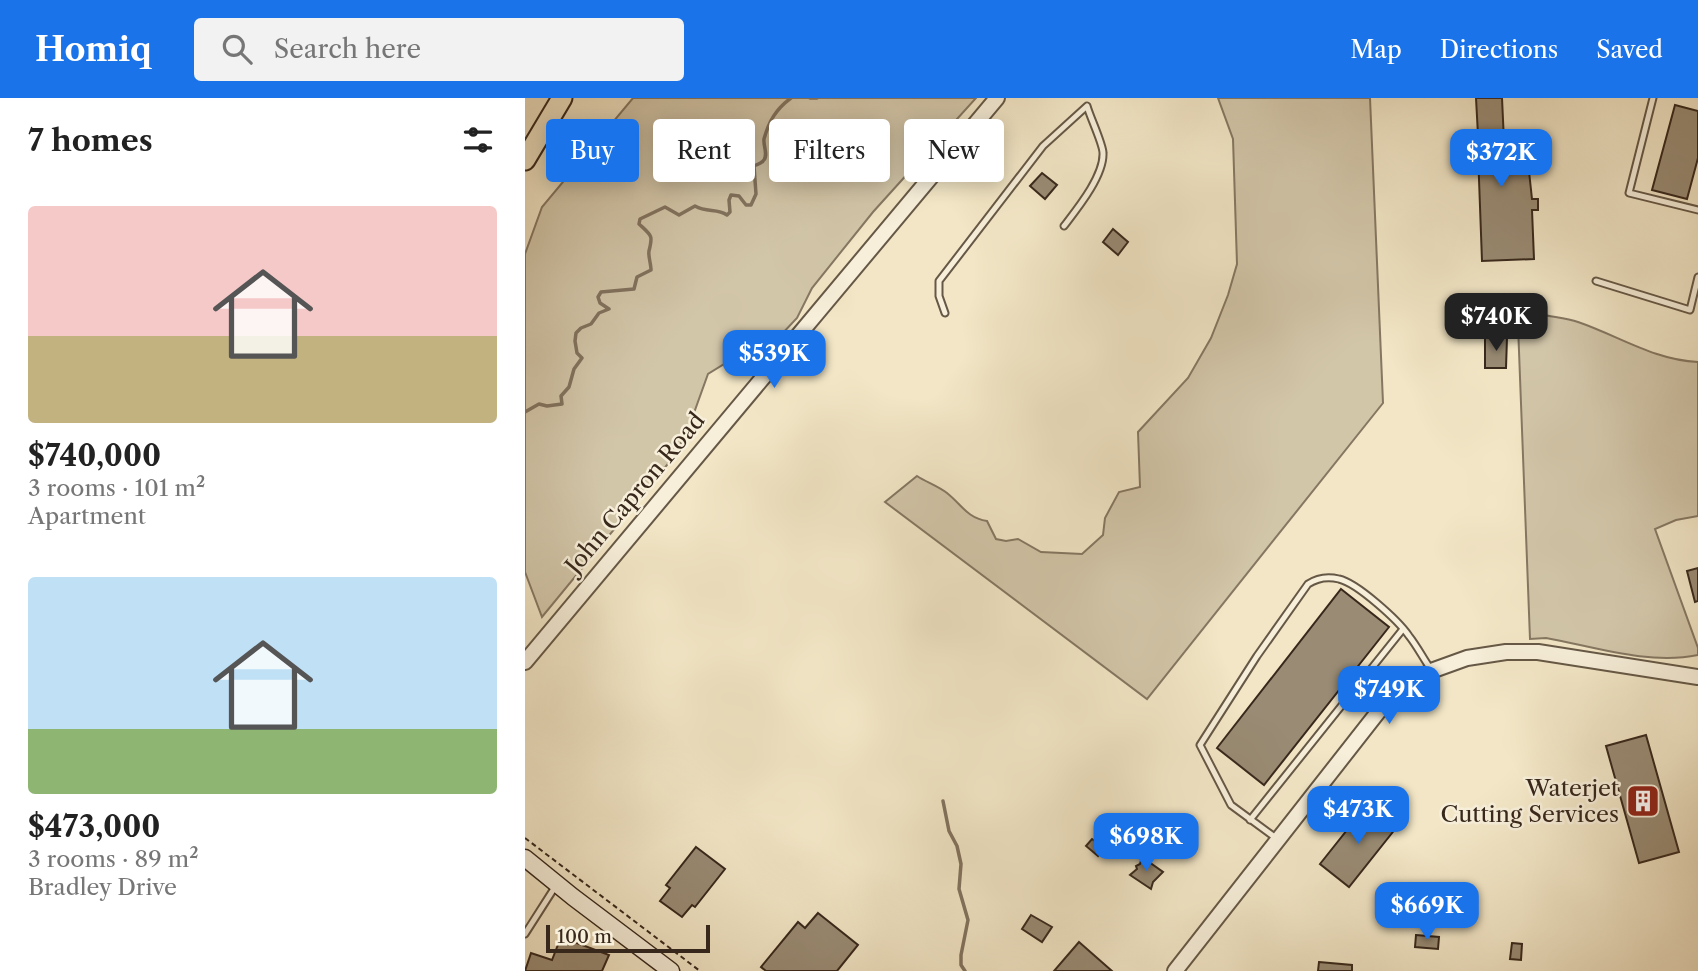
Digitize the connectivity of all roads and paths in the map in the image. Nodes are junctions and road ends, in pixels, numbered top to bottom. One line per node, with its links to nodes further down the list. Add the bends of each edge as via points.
1 (561, 98): 4 (highway); 5 (highway)
2 (997, 98): 12 (street, John Capron Road)
3 (1653, 98): 6 (lane, via 1629,194)
4 (525, 138)
5 (525, 160)
6 (1698, 210)
7 (1063, 226): 10 (lane, via 1085,198 1103,153 1087,106 1043,146 939,281)
8 (1698, 277): 9 (lane, via 1690,310)
9 (1596, 281)
10 (946, 313)
11 (1403, 629): 13 (lane); 15 (lane); 15 (lane, via 1345,580 1329,577 1308,584 1200,745 1231,805)
12 (525, 662)
13 (1431, 671): 14 (street, via 1467,658 1538,652); 17 (street, via 1382,707)
14 (1698, 677)
15 (1250, 820): 17 (lane)
16 (525, 838): 22 (path)
17 (1278, 840): 23 (street)
18 (525, 858): 19 (main road)
19 (557, 884): 20 (lane); 21 (main road)
20 (525, 934)
21 (671, 971)
22 (700, 971)
23 (1175, 971)

